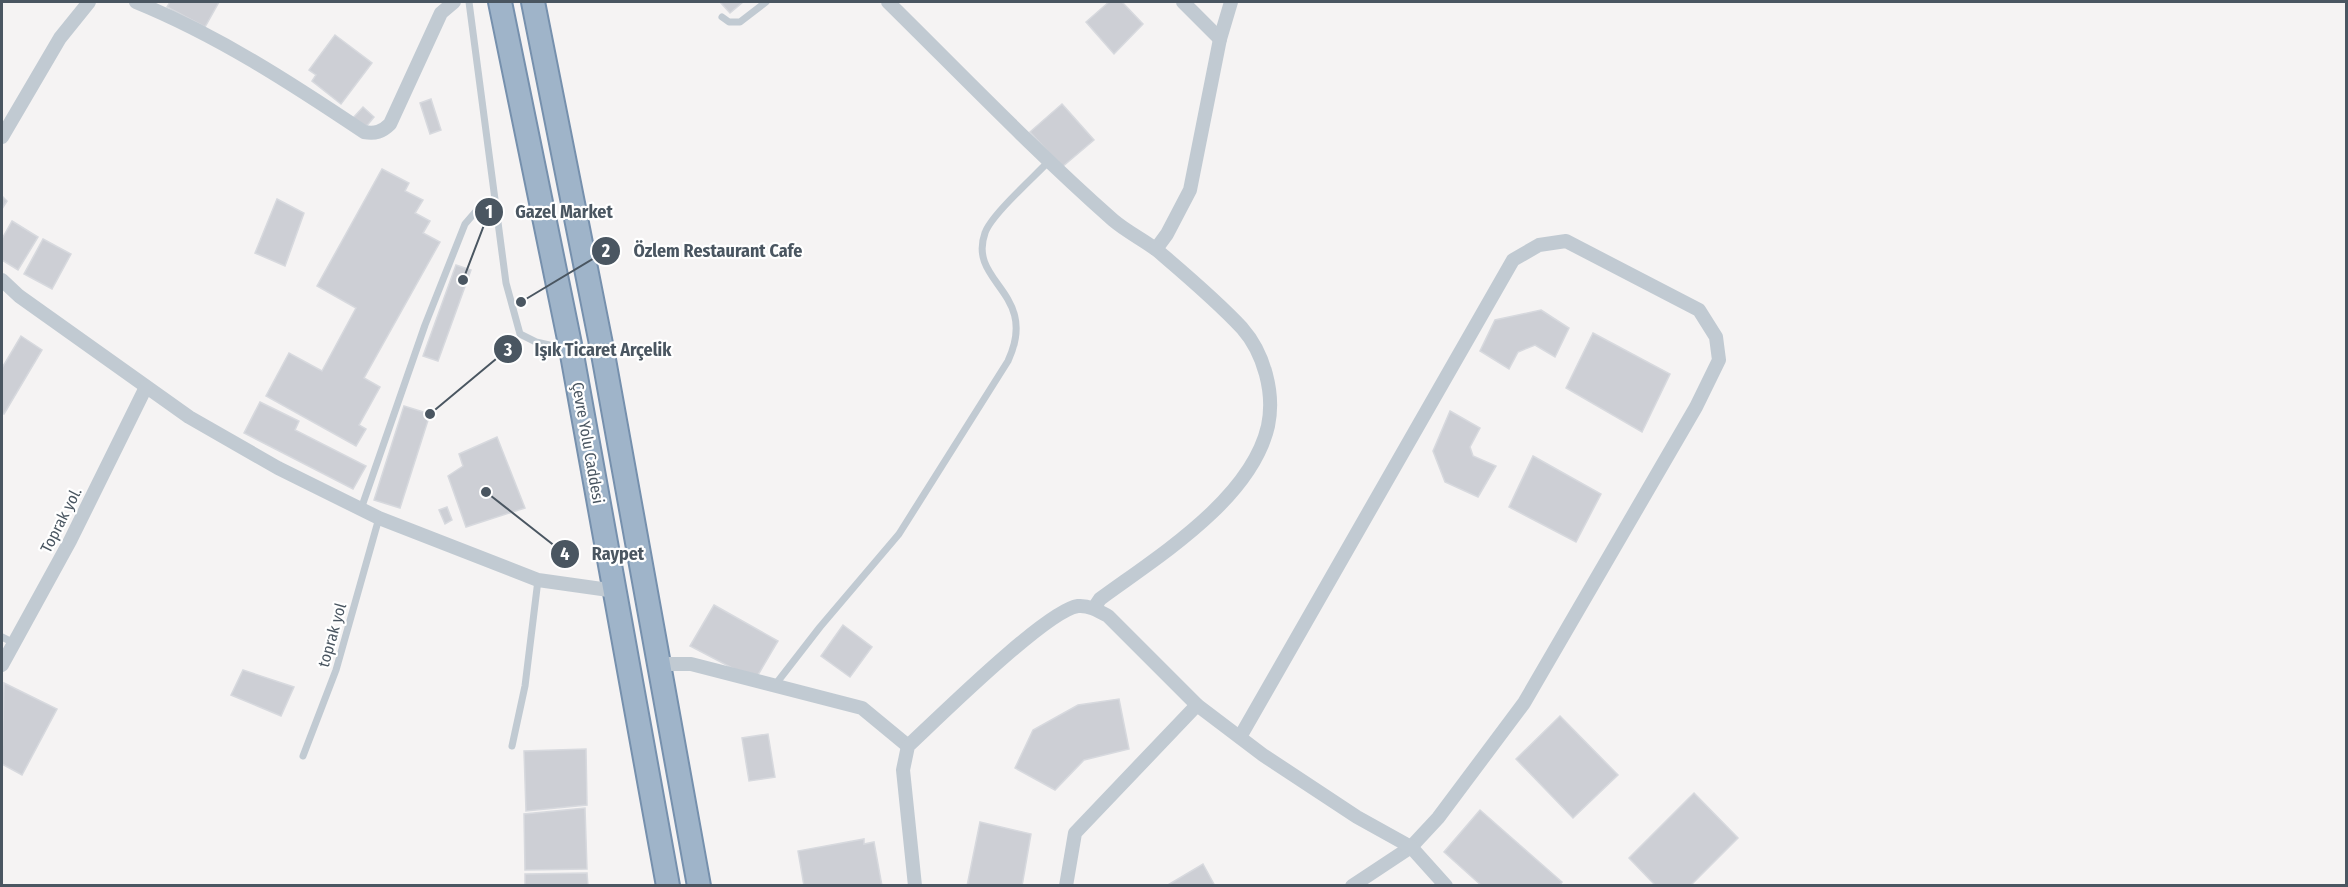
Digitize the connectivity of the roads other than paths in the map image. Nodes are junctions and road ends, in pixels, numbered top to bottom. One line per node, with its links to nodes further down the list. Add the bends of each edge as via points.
1 (89, 2): 13 (street, via 60,38)
2 (136, 2): 3 (street, via 177,18 371,133 390,124 441,13)
3 (454, 2)
4 (469, 2): 15 (lane)
5 (500, 2): 18 (highway, Çevre Yolu Caddesi)
6 (533, 2): 26 (highway, Çevre Yolu Caddesi)
7 (766, 2): 11 (lane, via 740,22)
8 (888, 2): 14 (street)
9 (1183, 2): 12 (street)
10 (1231, 2): 12 (street)
11 (722, 17)
12 (1220, 39): 16 (street, via 1190,190)
13 (2, 137)
14 (1049, 161): 16 (street, via 1115,222); 28 (lane, via 988,226 983,242 987,269 1016,315 1016,339 1008,361 899,534)
15 (496, 203): 18 (lane, via 506,283 520,334); 20 (lane, via 477,210 465,224)
16 (1156, 249): 24 (street, via 1242,328 1252,343 1266,374 1268,426 1247,470 1223,501 1199,524 1100,599)
17 (2, 280): 19 (street)
18 (571, 350): 23 (highway, Çevre Yolu Caddesi)
19 (146, 387): 20 (street, via 189,417 278,468); 25 (street, Toprak yol., via 70,541)
20 (361, 509): 21 (street)
21 (379, 518): 22 (street); 33 (lane, toprak yol, via 336,670)
22 (538, 580): 23 (street); 31 (lane, via 525,686)
23 (616, 591): 35 (highway, Çevre Yolu Caddesi)
24 (1094, 608): 29 (street, via 1108,616); 32 (street, via 1078,606 1061,612)
25 (8, 640): 27 (street, Toprak yol.)
26 (660, 664): 28 (street, via 691,664); 36 (highway, Çevre Yolu Caddesi)
27 (2, 665)
28 (773, 687): 32 (street, via 862,708)
29 (1197, 705): 30 (street); 38 (street, via 1075,833)
30 (1240, 737): 34 (street, via 1358,817); 34 (street, via 1513,260 1539,245 1566,241 1699,310 1716,337 1719,360 1696,407 1524,703 1444,810)
31 (512, 746)
32 (908, 746): 37 (street, via 903,771)
33 (303, 756)
34 (1411, 847): 39 (street); 40 (street)
35 (668, 885)
36 (699, 885)
37 (915, 885)
38 (1066, 885)
39 (1352, 885)
40 (1446, 885)

